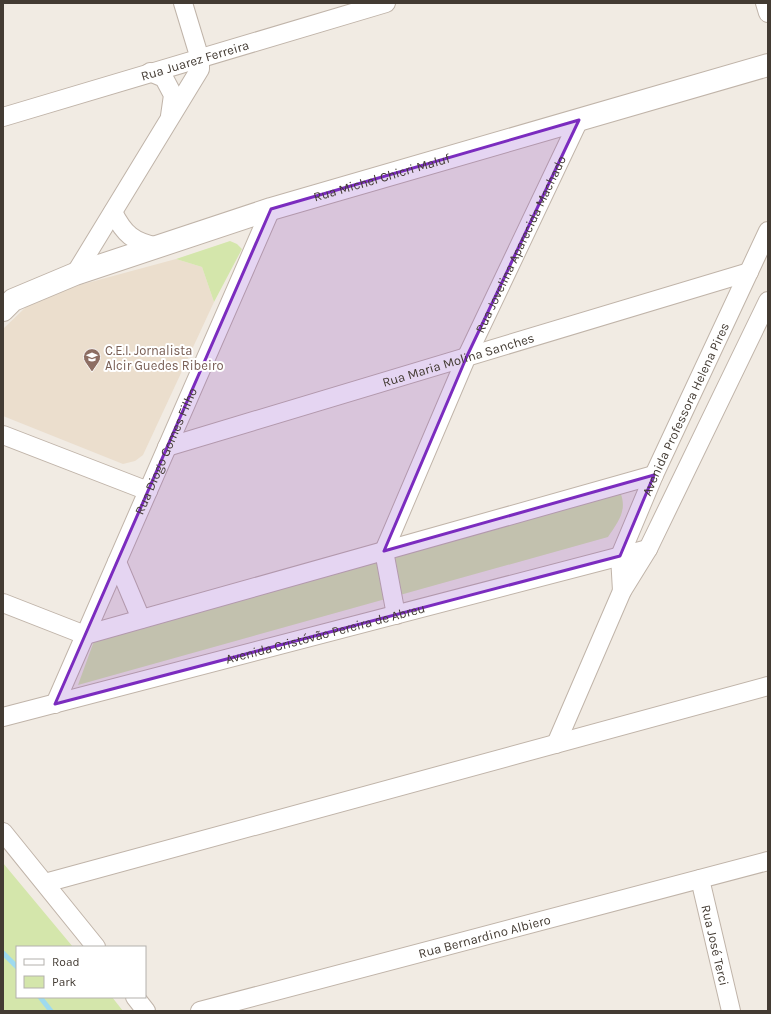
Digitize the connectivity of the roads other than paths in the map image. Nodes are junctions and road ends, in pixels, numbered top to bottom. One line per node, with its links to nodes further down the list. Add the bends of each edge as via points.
1 (183, 3): 5 (street)
2 (386, 3): 5 (street, Rua Juarez Ferreira)
3 (765, 3): 4 (street)
4 (768, 13)
5 (200, 59): 7 (street, Rua Juarez Ferreira); 9 (street, via 200,69)
6 (768, 65): 10 (street, Rua Michel Chicri Maluf)
7 (150, 72): 8 (street, Rua Juarez Ferreira); 9 (street, via 164,78 173,95)
8 (3, 117)
9 (169, 120): 12 (street)
10 (579, 120): 11 (street, Rua Michel Chicri Maluf); 19 (street, Rua Jovelina Aparecida Machado)
11 (271, 209): 14 (street, Rua Michel Chicri Maluf); 21 (street, Rua Diogo Gomes Filho)
12 (112, 212): 14 (street, via 121,229 144,244); 16 (street)
13 (768, 231): 15 (street, Avenida Professora Helena Pires)
14 (158, 247): 16 (street, Rua Michel Chicri Maluf)
15 (749, 272): 19 (street, Rua Maria Molina Sanches); 22 (street, Avenida Professora Helena Pires)
16 (74, 274): 18 (street, Rua Michel Chicri Maluf, via 13,300)
17 (768, 302): 24 (street, Avenida Professora Helena Pires)
18 (3, 310)
19 (467, 356): 21 (street, Rua Maria Molina Sanches); 25 (street, Rua Jovelina Aparecida Machado)
20 (3, 434): 23 (street)
21 (167, 447): 23 (street, Rua Diogo Gomes Filho)
22 (654, 475): 25 (street); 26 (street, Avenida Professora Helena Pires)
23 (148, 491): 27 (street, Rua Diogo Gomes Filho)
24 (648, 549): 26 (street, Avenida Cristóvão Pereira de Abreu); 28 (street, Avenida Professora Helena Pires)
25 (384, 551): 30 (street); 31 (street)
26 (620, 556): 28 (street, Avenida Professora Helena Pires); 30 (street, Avenida Cristóvão Pereira de Abreu)
27 (117, 562): 31 (street); 32 (street, Rua Diogo Gomes Filho)
28 (622, 591): 36 (street, Avenida Professora Helena Pires)
29 (3, 603): 32 (street)
30 (396, 615): 34 (street, Avenida Cristóvão Pereira de Abreu)
31 (141, 619): 32 (street)
32 (85, 635): 34 (street, Rua Diogo Gomes Filho)
33 (768, 686): 36 (street)
34 (55, 704): 35 (street, Avenida Cristóvão Pereira de Abreu)
35 (3, 717)
36 (556, 744): 40 (street)
37 (3, 832): 40 (street)
38 (768, 861): 39 (street, Rua Bernardino Albiero)
39 (700, 879): 44 (street, Rua Bernardino Albiero); 45 (street, Rua José Terci)
40 (45, 883): 41 (street)
41 (95, 946)
42 (136, 998): 43 (street)
43 (146, 1011)
44 (200, 1011)
45 (731, 1011)

